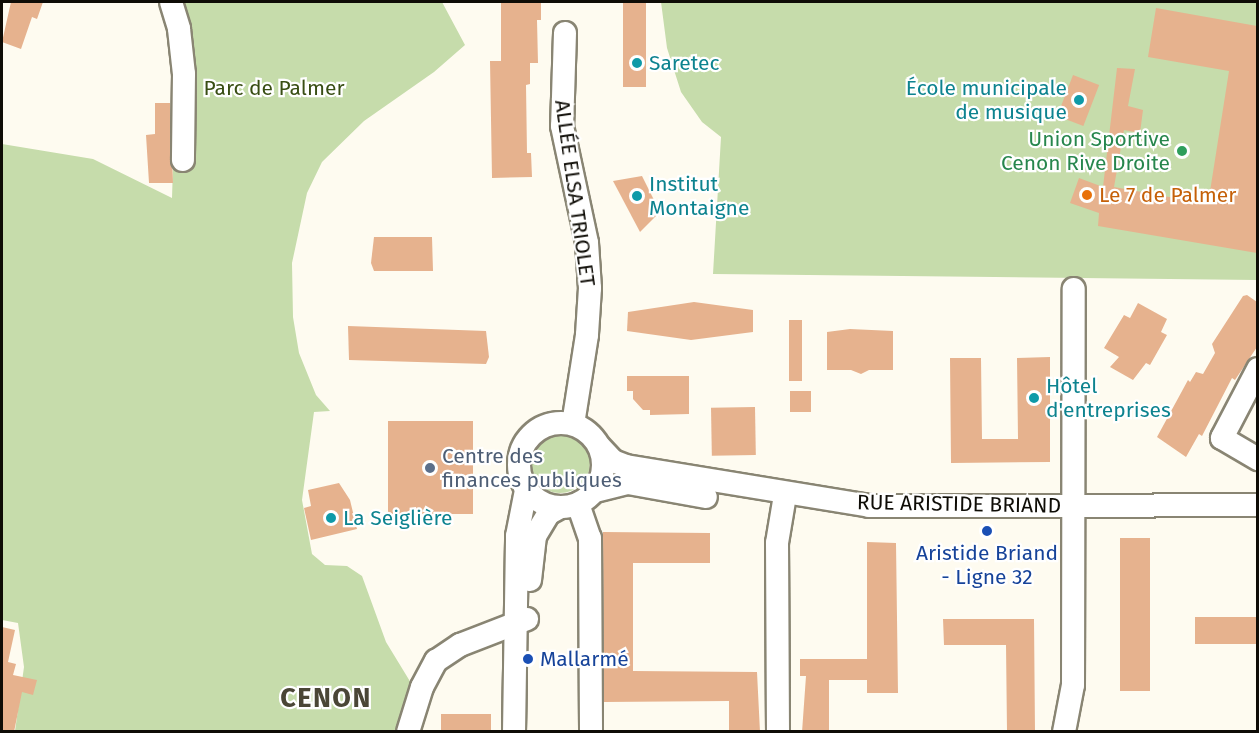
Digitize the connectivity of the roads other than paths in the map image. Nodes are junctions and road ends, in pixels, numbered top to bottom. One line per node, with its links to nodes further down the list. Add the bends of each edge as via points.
1 (171, 2): 3 (street, via 184,74)
2 (565, 33): 6 (street, ALLÉE ELSA TRIOLET, via 562,126 587,243 590,288 588,335)
3 (183, 160)
4 (1074, 290): 13 (street)
5 (1257, 369): 8 (street, via 1222,438)
6 (573, 424): 7 (street, via 592,436); 9 (street, via 546,425 526,441 518,465)
7 (599, 446): 10 (street, via 603,469); 11 (street, RUE ARISTIDE BRIAND, via 613,461 626,466)
8 (1257, 459)
9 (526, 490): 10 (street, via 546,505); 15 (street, via 517,536)
10 (577, 501): 11 (street, RUE ARISTIDE BRIAND, via 628,483); 15 (street, via 548,514 535,536); 19 (street, via 590,538)
11 (784, 502): 13 (street, RUE ARISTIDE BRIAND, via 869,520); 20 (street, via 777,543)
12 (1257, 505): 13 (street, RUE ARISTIDE BRIAND)
13 (1075, 512): 14 (street, RUE ARISTIDE BRIAND); 21 (street, via 1073,685)
14 (1257, 518)
15 (521, 620): 16 (street, via 460,645 436,661 422,687); 17 (street); 18 (street)
16 (408, 732)
17 (514, 732)
18 (528, 732)
19 (591, 732)
20 (778, 732)
21 (1064, 732)

